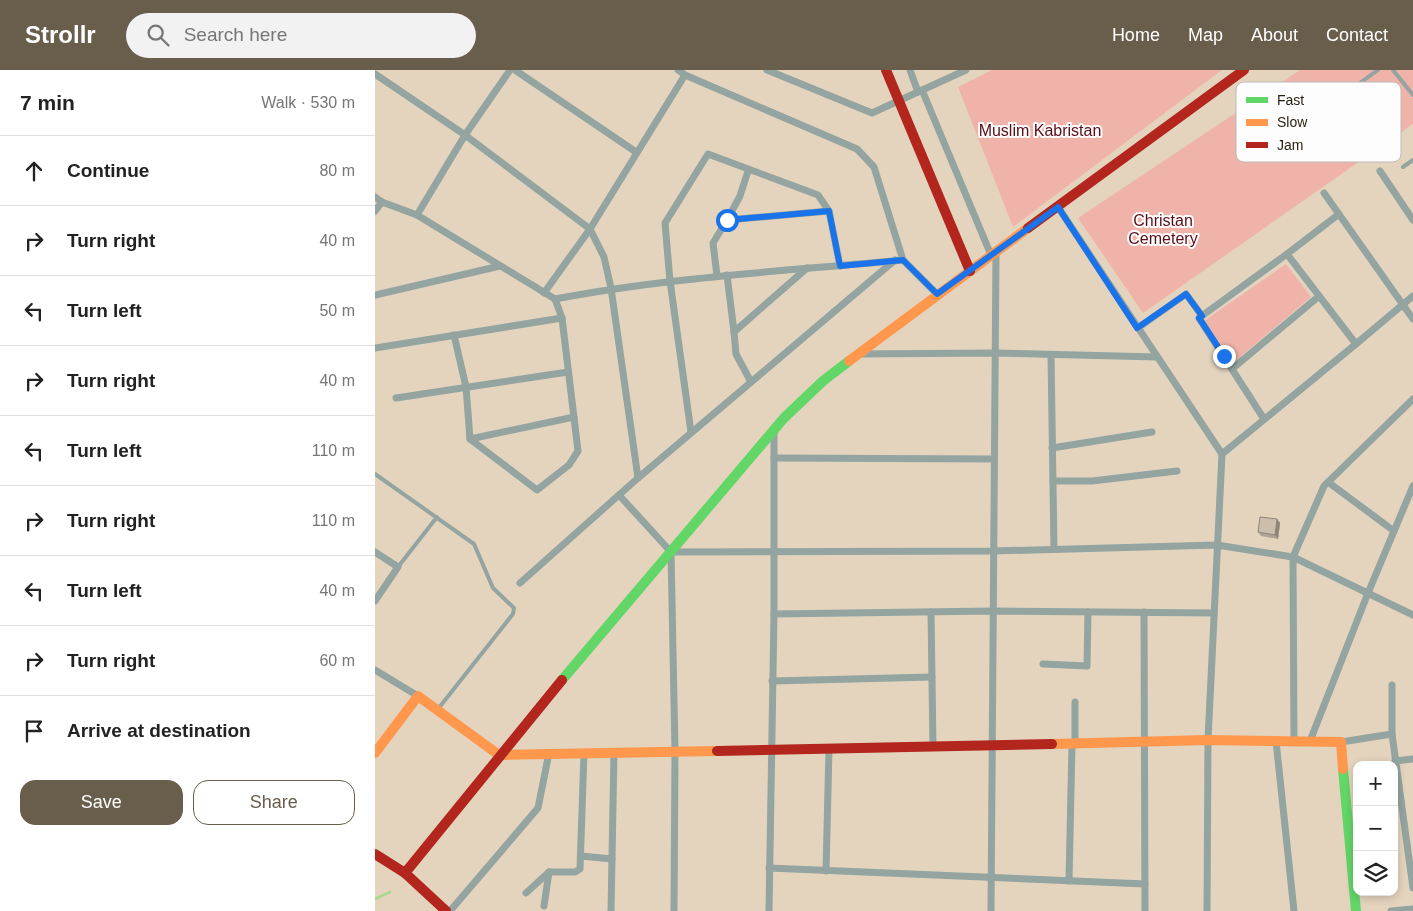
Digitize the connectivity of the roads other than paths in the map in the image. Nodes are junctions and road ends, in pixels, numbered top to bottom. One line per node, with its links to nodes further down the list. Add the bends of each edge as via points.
1 (511, 70): 17 (street)
2 (515, 70): 18 (street)
3 (678, 70): 12 (street)
4 (767, 70): 16 (street, via 873,113)
5 (886, 70): 16 (street)
6 (909, 70): 14 (street)
7 (966, 70): 14 (street)
8 (1244, 70): 26 (street)
9 (1378, 70): 13 (lane)
10 (1393, 70): 15 (lane)
11 (375, 74): 17 (street)
12 (685, 75): 18 (street); 37 (street, via 857,149 874,167)
13 (1361, 82)
14 (920, 91): 16 (street); 34 (street)
15 (1413, 95)
16 (899, 101): 41 (street)
17 (465, 135): 30 (street); 33 (street)
18 (636, 152): 33 (street)
19 (1413, 160): 20 (lane)
20 (1403, 167)
21 (748, 171): 28 (street, via 818,195); 31 (street); 44 (street, via 708,154 665,223)
22 (1380, 171): 32 (street)
23 (1324, 192): 29 (street)
24 (375, 197): 25 (street)
25 (382, 202): 27 (street); 30 (street)
26 (1058, 207): 34 (street); 56 (street)
27 (375, 211)
28 (829, 211): 31 (street); 39 (street)
29 (1339, 214): 35 (street); 52 (street)
30 (417, 215): 38 (street)
31 (727, 220): 43 (street, via 713,243)
32 (1413, 220)
33 (590, 229): 45 (street, via 604,257); 46 (street)
34 (994, 254): 41 (street); 61 (street)
35 (1287, 254): 50 (street); 53 (street)
36 (895, 260): 37 (street); 39 (street); 67 (street)
37 (903, 260): 47 (street)
38 (500, 266): 46 (street); 48 (street)
39 (840, 266): 40 (street)
40 (807, 268): 42 (street); 57 (street)
41 (969, 271): 47 (street)
42 (727, 275): 43 (street); 57 (street)
43 (717, 276): 44 (street)
44 (670, 281): 45 (street); 74 (street)
45 (611, 288): 51 (street); 83 (street)
46 (545, 293): 51 (street)
47 (937, 294): 62 (street)
48 (375, 295)
49 (1413, 296): 52 (street)
50 (1318, 297): 59 (street); 65 (street)
51 (555, 299): 54 (street)
52 (1403, 305): 55 (street); 59 (street)
53 (1202, 316): 56 (street, via 1186,294); 65 (street, via 1199,318)
54 (562, 318): 58 (street); 66 (street)
55 (1413, 319)
56 (1137, 328): 64 (street)
57 (733, 332): 67 (street, via 736,354)
58 (454, 335): 60 (street); 68 (street)
59 (1355, 344): 72 (street)
60 (375, 348)
61 (995, 353): 62 (street); 63 (street); 80 (street)
62 (859, 354): 73 (street, via 823,381)
63 (1051, 355): 64 (street); 77 (street)
64 (1157, 357): 78 (street)
65 (1232, 369): 72 (street)
66 (568, 372): 68 (street); 71 (street)
67 (751, 382): 74 (street)
68 (466, 387): 69 (street); 76 (street)
69 (396, 398)
70 (1413, 399): 85 (street)
71 (574, 417): 76 (street); 76 (street, via 578,451 569,465 537,490)
72 (1264, 419): 78 (street)
73 (774, 430): 79 (street); 94 (street)
74 (691, 432): 83 (street)
75 (1152, 432): 77 (street)
76 (470, 439)
77 (1052, 448): 84 (street)
78 (1222, 454): 90 (street)
79 (774, 458): 80 (street); 95 (street)
80 (994, 459): 92 (street)
81 (1177, 470): 84 (street, via 1092,481)
82 (375, 474): 88 (lane)
83 (638, 478): 87 (street)
84 (1053, 481): 91 (street)
85 (1327, 482): 89 (street); 96 (street)
86 (1413, 486): 89 (street)
87 (619, 495): 94 (street); 98 (street)
88 (437, 517): 97 (lane); 115 (lane, via 474,544 493,588 514,608 513,614)
89 (1394, 531): 99 (street)
90 (1217, 544): 91 (street); 96 (street); 105 (street)
91 (1054, 550): 92 (street)
92 (993, 551): 95 (street); 101 (street)
93 (375, 552): 97 (street)
94 (671, 552): 95 (street); 128 (street); 133 (street)
95 (775, 552): 106 (street)
96 (1293, 557): 99 (street); 119 (street)
97 (398, 567): 100 (street)
98 (520, 583)
99 (1368, 593): 107 (street); 120 (street)
100 (375, 601)
101 (992, 611): 102 (street); 103 (street); 124 (street)
102 (931, 612): 106 (street); 110 (street)
103 (1088, 612): 104 (street); 108 (street, via 1087,666)
104 (1144, 612): 105 (street); 121 (street)
105 (1214, 613): 117 (street)
106 (774, 614): 111 (street)
107 (1413, 614)
108 (1043, 664)
109 (375, 670): 113 (street)
110 (932, 677): 111 (street); 125 (street)
111 (772, 681): 127 (street)
112 (1392, 685): 116 (street)
113 (418, 696): 115 (street); 132 (street)
114 (1075, 702): 123 (street)
115 (437, 710): 133 (street)
116 (1392, 734): 122 (street); 135 (street)
117 (1208, 740): 118 (street); 121 (street); 158 (street)
118 (1276, 741): 119 (street); 159 (street)
119 (1294, 741): 120 (street)
120 (1311, 741): 122 (street)
121 (1143, 742): 123 (street); 146 (street)
122 (1341, 742): 160 (street)
123 (1074, 744): 124 (street); 145 (street)
124 (991, 746): 125 (street); 144 (street)
125 (933, 747): 126 (street)
126 (829, 749): 127 (street); 141 (street)
127 (770, 750): 128 (street); 140 (street)
128 (675, 751): 129 (street); 154 (street)
129 (614, 752): 131 (street); 139 (street)
130 (549, 753): 131 (street); 133 (street); 152 (street, via 539,808)
131 (584, 753): 138 (street)
132 (375, 754)
133 (499, 754): 143 (street)
134 (1413, 759): 135 (street)
135 (1395, 761)
136 (1398, 782): 147 (street)
137 (375, 854): 143 (street)
138 (581, 856): 139 (street); 142 (street, via 579,871)
139 (612, 859): 153 (street)
140 (769, 868): 141 (street); 155 (street)
141 (826, 871): 144 (street)
142 (549, 872): 148 (street); 149 (street)
143 (405, 873): 151 (street)
144 (991, 879): 145 (street); 156 (street)
145 (1069, 881): 146 (street)
146 (1145, 884): 157 (street)
147 (1413, 888)
148 (526, 893)
149 (544, 906)
150 (1413, 909): 161 (street)
151 (446, 911)
152 (450, 911)
153 (611, 911)
154 (674, 911)
155 (769, 911)
156 (991, 911)
157 (1145, 911)
158 (1207, 911)
159 (1294, 911)
160 (1356, 911)
161 (1391, 911)

